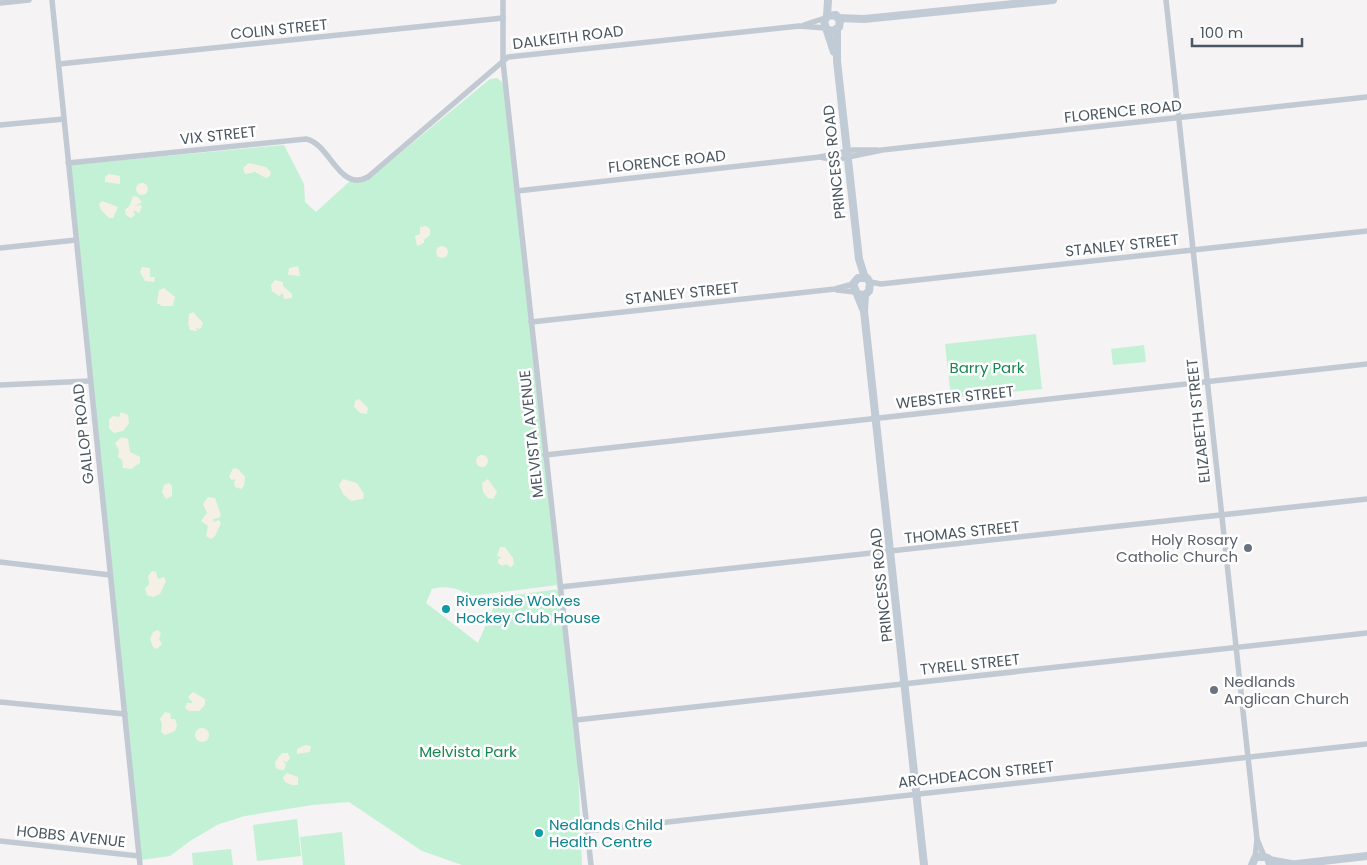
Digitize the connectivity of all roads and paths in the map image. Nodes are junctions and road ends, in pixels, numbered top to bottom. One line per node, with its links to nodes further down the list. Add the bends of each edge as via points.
1 (29, 0): 8 (street)
2 (52, 0): 17 (street, GALLOP ROAD)
3 (503, 0): 10 (street, MELVISTA AVENUE)
4 (828, 0): 9 (street)
5 (832, 0): 9 (street)
6 (1053, 0): 11 (street, DALKEITH ROAD)
7 (1166, 0): 19 (street, ELIZABETH STREET)
8 (0, 3)
9 (832, 17): 11 (street, DALKEITH ROAD); 12 (street, DALKEITH ROAD); 13 (street, PRINCESS ROAD); 14 (street, PRINCESS ROAD)
10 (503, 18): 16 (street, MELVISTA AVENUE); 17 (street, COLIN STREET)
11 (864, 19): 13 (street, DALKEITH ROAD)
12 (799, 26): 14 (street, DALKEITH ROAD); 16 (street, DALKEITH ROAD, via 508,57)
13 (838, 28): 14 (street, DALKEITH ROAD); 15 (street, PRINCESS ROAD)
14 (827, 29): 15 (street, PRINCESS ROAD)
15 (837, 61): 22 (street, PRINCESS ROAD)
16 (503, 62): 24 (street, DALKEITH ROAD, via 368,178); 25 (street, MELVISTA AVENUE)
17 (58, 64): 20 (street, GALLOP ROAD)
18 (1367, 97): 19 (street, FLORENCE ROAD)
19 (1178, 118): 22 (street, FLORENCE ROAD); 29 (street, ELIZABETH STREET)
20 (64, 119): 21 (street); 23 (street, GALLOP ROAD)
21 (0, 125)
22 (847, 154): 25 (street, FLORENCE ROAD, via 834,160 820,157); 30 (street, PRINCESS ROAD)
23 (68, 163): 24 (street, VIX STREET, via 306,138 314,141 342,173); 27 (street, GALLOP ROAD)
24 (354, 180)
25 (517, 191): 34 (street, MELVISTA AVENUE)
26 (1367, 231): 29 (street, STANLEY STREET)
27 (76, 240): 28 (street); 36 (street, GALLOP ROAD)
28 (0, 248)
29 (1192, 250): 32 (street, STANLEY STREET); 37 (street, ELIZABETH STREET)
30 (859, 259): 31 (street, PRINCESS ROAD); 33 (street, PRINCESS ROAD)
31 (867, 280): 32 (street, STANLEY STREET); 33 (street); 33 (street)
32 (881, 284): 33 (street, STANLEY STREET)
33 (859, 289): 34 (street, STANLEY STREET); 39 (street, PRINCESS ROAD)
34 (531, 322): 40 (street, MELVISTA AVENUE)
35 (1367, 364): 37 (street, WEBSTER STREET)
36 (90, 381): 38 (street); 45 (street, GALLOP ROAD)
37 (1206, 382): 39 (street, WEBSTER STREET); 42 (street, ELIZABETH STREET)
38 (0, 385)
39 (876, 419): 40 (street, WEBSTER STREET); 43 (street, PRINCESS ROAD)
40 (545, 456): 46 (street, MELVISTA AVENUE)
41 (1367, 499): 42 (street, THOMAS STREET)
42 (1222, 515): 43 (street, THOMAS STREET); 48 (street, ELIZABETH STREET)
43 (891, 552): 46 (street, THOMAS STREET); 49 (street, PRINCESS ROAD)
44 (0, 562): 45 (street)
45 (110, 574): 51 (street, GALLOP ROAD)
46 (560, 587): 52 (street, MELVISTA AVENUE)
47 (1367, 632): 48 (street, TYRELL STREET)
48 (1235, 647): 49 (street, TYRELL STREET); 54 (street, ELIZABETH STREET)
49 (906, 683): 52 (street, TYRELL STREET); 55 (street, PRINCESS ROAD)
50 (0, 702): 51 (street)
51 (125, 714): 59 (street, GALLOP ROAD)
52 (576, 720): 56 (street, MELVISTA AVENUE)
53 (1367, 744): 54 (street, ARCHDEACON STREET)
54 (1248, 757): 55 (street, ARCHDEACON STREET); 57 (street, ELIZABETH STREET)
55 (918, 793): 56 (street, ARCHDEACON STREET); 62 (street, PRINCESS ROAD)
56 (588, 831): 65 (street, MELVISTA AVENUE)
57 (1257, 839): 61 (street, ELIZABETH STREET); 63 (street, ELIZABETH STREET)
58 (0, 841): 59 (street, HOBBS AVENUE)
59 (139, 856): 64 (street, GALLOP ROAD)
60 (1367, 856): 67 (street)
61 (1268, 860): 63 (street); 67 (street)
62 (925, 862)
63 (1253, 862): 66 (street)
64 (140, 865)
65 (591, 865)
66 (1244, 865)
67 (1290, 865)

